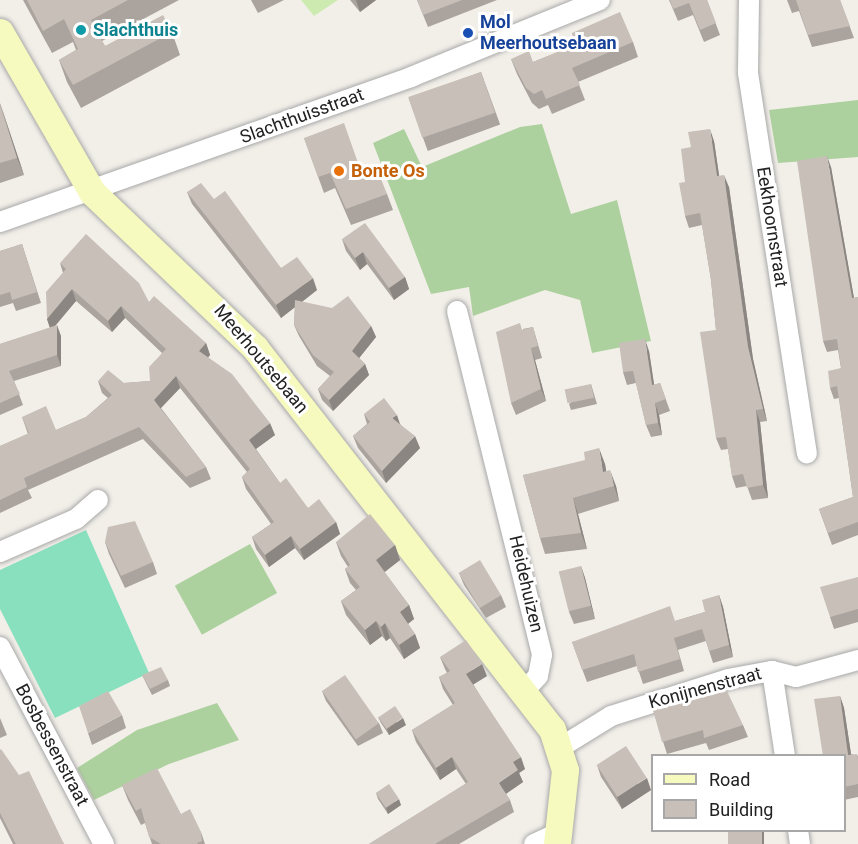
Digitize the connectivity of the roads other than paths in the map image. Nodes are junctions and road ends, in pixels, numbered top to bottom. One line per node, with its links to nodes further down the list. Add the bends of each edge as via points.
1 (600, 0): 4 (street, Slachthuisstraat, via 411,77)
2 (749, 0): 7 (street, Eekhoornstraat, via 748,73)
3 (0, 32): 4 (street, Meerhoutsebaan)
4 (92, 192): 5 (street, Slachthuisstraat); 13 (street, Meerhoutsebaan, via 255,348)
5 (0, 222)
6 (457, 311): 13 (street, Heidehuizen, via 542,655 538,676)
7 (807, 453)
8 (98, 500): 9 (street, via 76,519)
9 (0, 552)
10 (0, 647): 17 (street, Bosbessenstraat)
11 (858, 660): 12 (street, Konijnenstraat, via 796,677)
12 (772, 671): 14 (street, Konijnenstraat, via 728,678 633,708); 15 (street)
13 (523, 692): 14 (street)
14 (561, 747): 16 (street, via 565,770)
15 (785, 754)
16 (557, 838): 18 (street)
17 (104, 844)
18 (534, 844)

